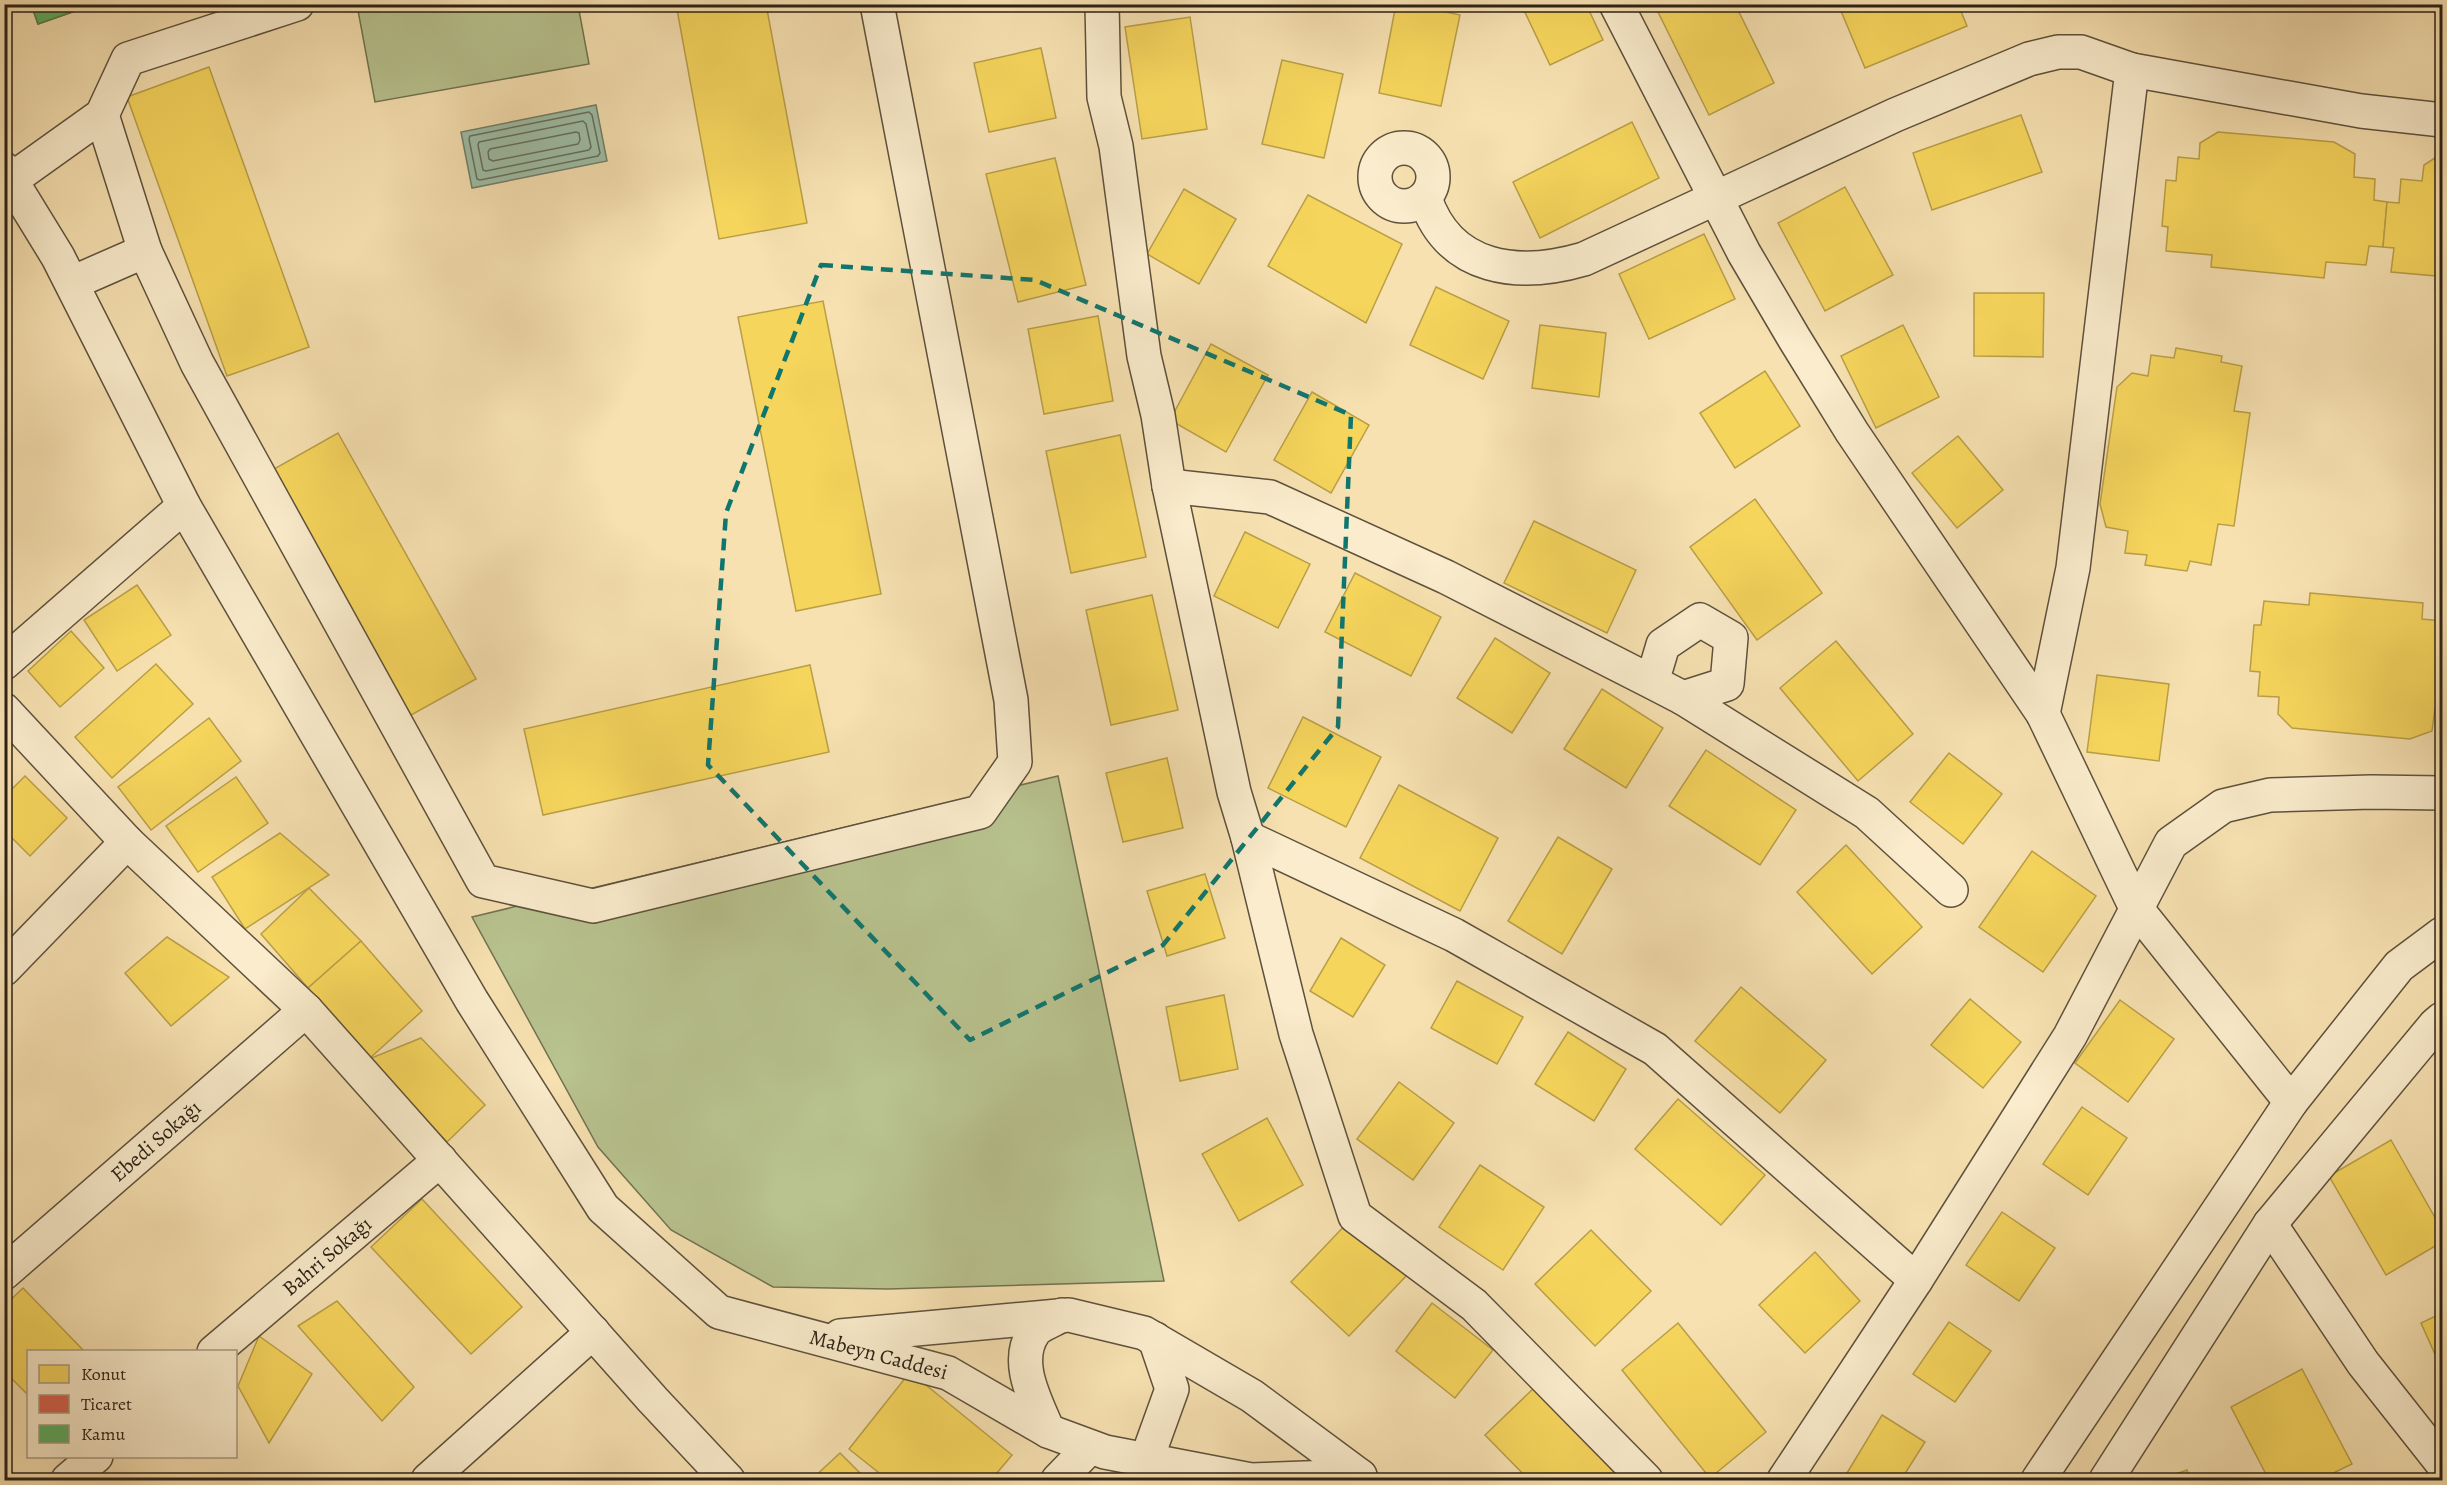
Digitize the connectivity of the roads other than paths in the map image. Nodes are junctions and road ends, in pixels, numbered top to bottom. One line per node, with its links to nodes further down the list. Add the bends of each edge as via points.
1 (297, 4): 6 (street, via 128,59)
2 (877, 4): 11 (street, via 1011,700 1015,762 980,812 593,906 483,881 197,363)
3 (1102, 4): 13 (street, via 1104,97 1116,146 1144,356)
4 (1616, 4): 10 (street)
5 (2132, 70): 7 (street, via 2361,111); 10 (street, via 2081,52 2058,52 2030,59 1895,115); 19 (street, via 2073,568)
6 (102, 115): 8 (street); 11 (street)
7 (2442, 120)
8 (8, 174): 12 (street)
9 (1425, 198): 10 (street, via 1440,229 1466,254 1495,266 1523,270 1555,268 1584,260)
10 (1717, 199): 19 (street, via 1749,262 1852,432)
11 (145, 251): 12 (street)
12 (72, 283): 14 (street)
13 (1169, 486): 16 (street, via 1270,497 1446,577); 21 (street, via 1234,792)
14 (184, 506): 15 (street); 36 (street, via 472,1001 603,1208 719,1312)
15 (4, 663)
16 (1652, 682): 17 (street); 17 (street, via 1663,645 1700,620 1731,638 1727,684)
17 (1683, 698): 23 (street, via 1867,813)
18 (4, 710): 22 (street)
19 (2043, 714): 24 (street)
20 (2442, 793): 24 (street, via 2270,795 2223,806 2171,843)
21 (1248, 838): 33 (street, via 1454,935 1655,1049); 49 (street, via 1296,1034 1355,1216 1474,1305)
22 (127, 842): 26 (street); 27 (street)
23 (1950, 890)
24 (2136, 908): 29 (street); 33 (street, via 2070,1036)
25 (2442, 934): 29 (street, via 2399,966)
26 (4, 969)
27 (306, 1010): 30 (street); 32 (street, Ebedi Sokağı)
28 (2442, 1019): 31 (street)
29 (2291, 1102): 51 (street)
30 (440, 1160): 35 (street); 38 (street, Bahri Sokağı)
31 (2270, 1224): 43 (street, via 2363,1363); 52 (street)
32 (4, 1273)
33 (1916, 1280): 50 (street)
34 (1062, 1315): 36 (street, Mabeyn Caddesi); 37 (street, Mabeyn Caddesi, via 1144,1333); 39 (street, via 1035,1330 1025,1352 1027,1376)
35 (593, 1332): 46 (street); 47 (street)
36 (819, 1337): 39 (street, Mabeyn Caddesi, via 948,1373)
37 (1155, 1339): 42 (street, via 1172,1389); 44 (street, Mabeyn Caddesi, via 1252,1396)
38 (216, 1350)
39 (1048, 1431): 40 (street, Mabeyn Caddesi)
40 (1090, 1447): 42 (street, Mabeyn Caddesi); 48 (street)
41 (94, 1458): 45 (street)
42 (1146, 1461): 44 (street, Mabeyn Caddesi, via 1251,1480)
43 (2442, 1463)
44 (1361, 1478)
45 (68, 1480)
46 (428, 1480)
47 (729, 1480)
48 (1058, 1480)
49 (1646, 1480)
50 (1784, 1480)
51 (2038, 1480)
52 (2106, 1480)

